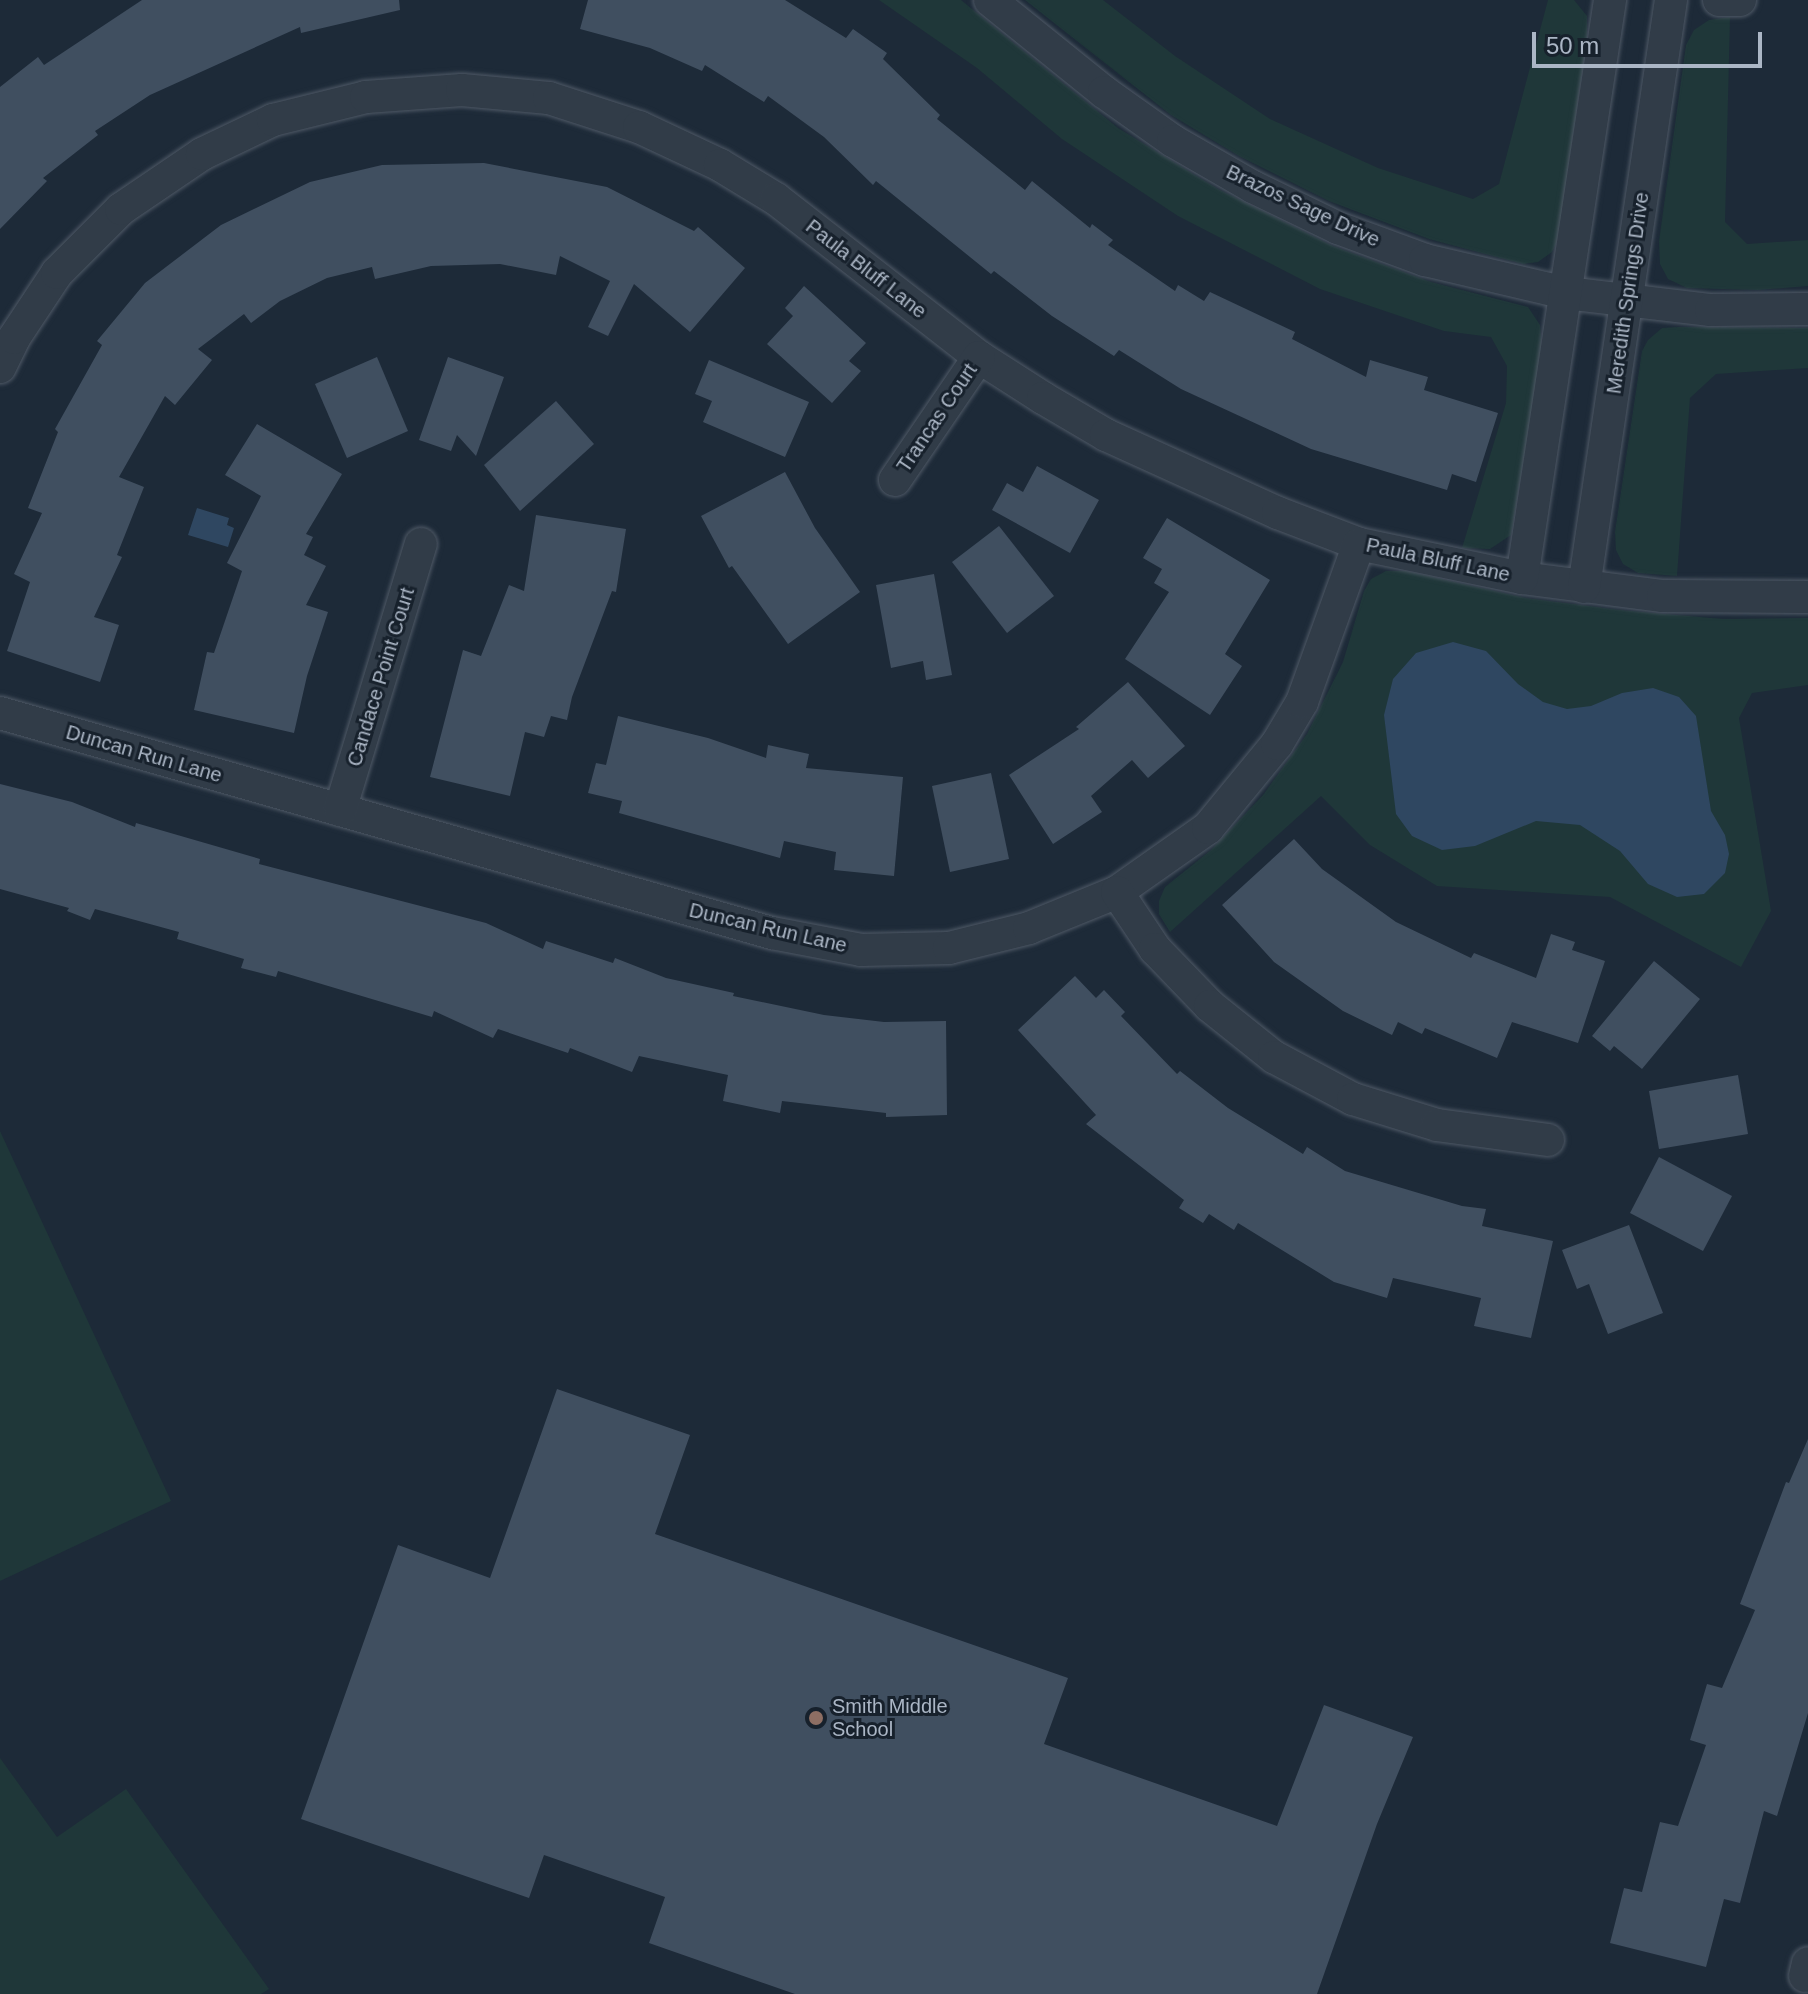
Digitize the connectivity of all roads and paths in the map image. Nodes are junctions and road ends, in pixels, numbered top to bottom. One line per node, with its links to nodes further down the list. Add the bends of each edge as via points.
1 (990, 0): 6 (street, Brazos Sage Drive, via 1104,92 1173,141 1253,187 1338,228 1425,260)
2 (1610, 0): 6 (street)
3 (1671, 0): 7 (street, Meredith Springs Drive)
4 (1719, 0): 5 (street)
5 (1740, 0)
6 (1566, 293): 7 (street, Brazos Sage Drive); 14 (street)
7 (1627, 301): 8 (street, Brazos Sage Drive, via 1711,310); 15 (street, Meredith Springs Drive)
8 (1808, 309)
9 (979, 357): 10 (street, Paula Bluff Lane, via 776,199 720,165 639,127 549,98 462,90 366,97 273,120 202,154 121,209 57,273); 11 (street, Trancas Court); 13 (street, Paula Bluff Lane, via 1120,442)
10 (0, 367)
11 (895, 480)
12 (421, 544): 18 (street, Candace Point Court)
13 (1359, 544): 14 (street, Paula Bluff Lane); 19 (street, Duncan Run Lane, via 1302,702 1277,744 1208,828)
14 (1522, 578): 15 (street, Paula Bluff Lane)
15 (1584, 587): 16 (street, Paula Bluff Lane, via 1663,596)
16 (1808, 597)
17 (0, 713): 18 (street, Duncan Run Lane)
18 (340, 810): 19 (street, Duncan Run Lane, via 772,933 861,950 949,948 1029,928)
19 (1117, 892): 20 (street, via 1155,949 1210,1006 1274,1057 1353,1099 1437,1125)
20 (1548, 1140)

